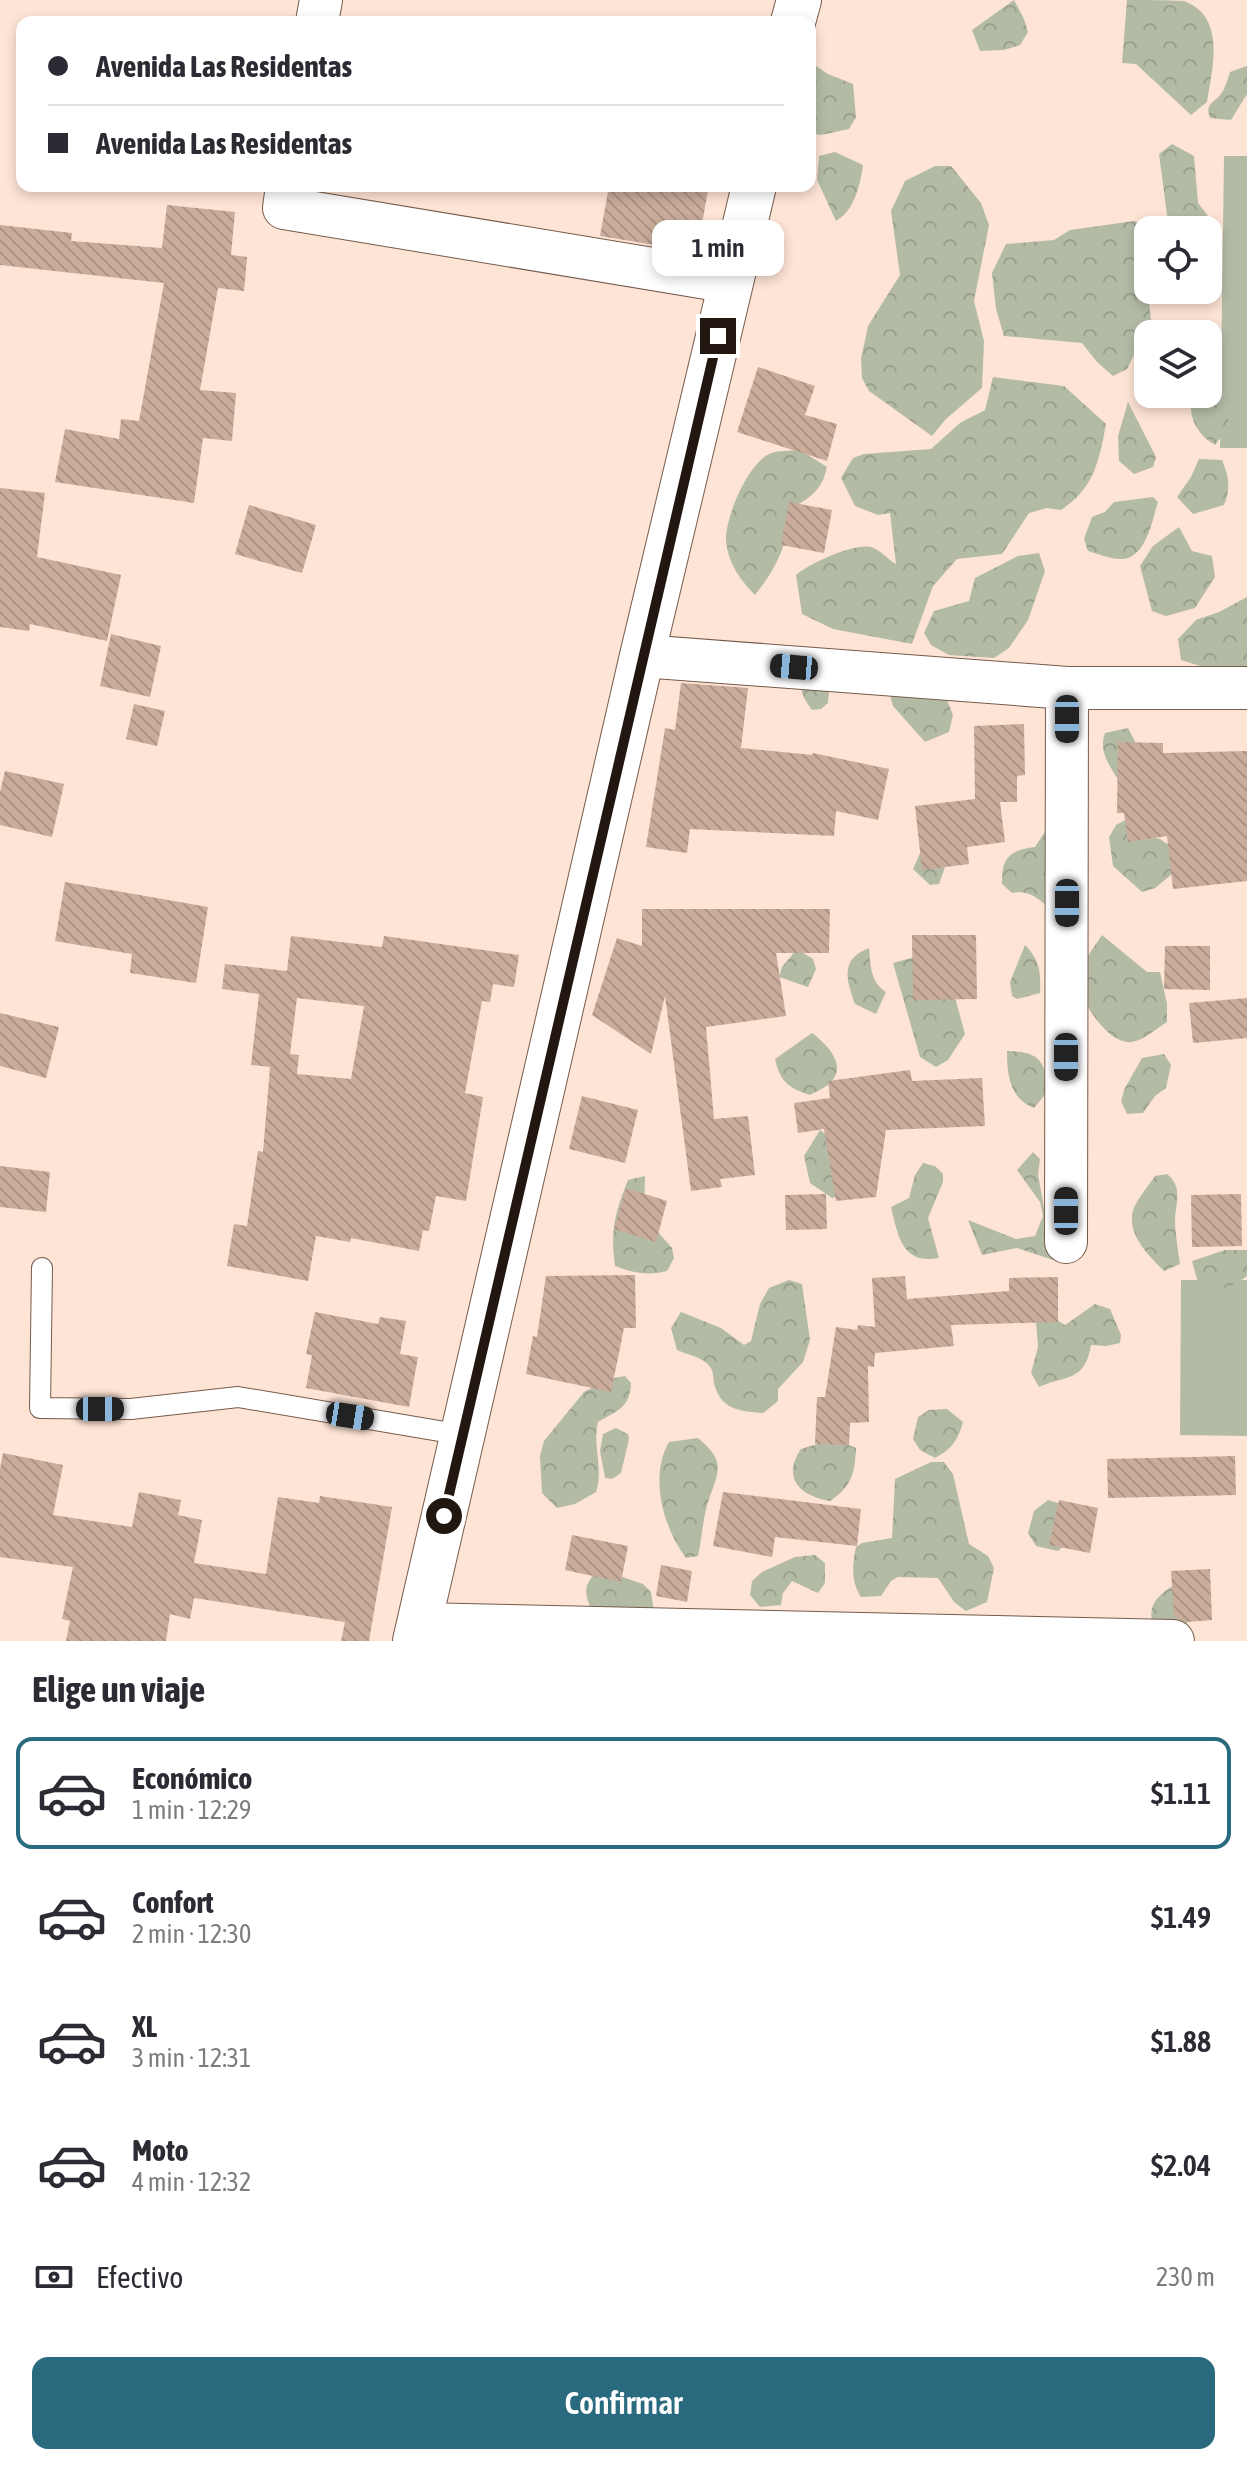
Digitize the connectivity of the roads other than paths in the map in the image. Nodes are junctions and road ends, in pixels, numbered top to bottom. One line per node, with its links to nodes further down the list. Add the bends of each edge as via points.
1 (286, 192): 3 (street, via 284,208)
2 (753, 192): 3 (main road)
3 (731, 282): 4 (main road)
4 (642, 656): 5 (street); 9 (main road)
5 (1067, 688): 6 (street); 7 (street)
6 (1247, 688)
7 (1066, 1242)
8 (42, 1268): 9 (lane, via 40,1408 131,1409 238,1397)
9 (463, 1435): 10 (main road)
10 (417, 1632): 11 (street)
11 (1173, 1641)

